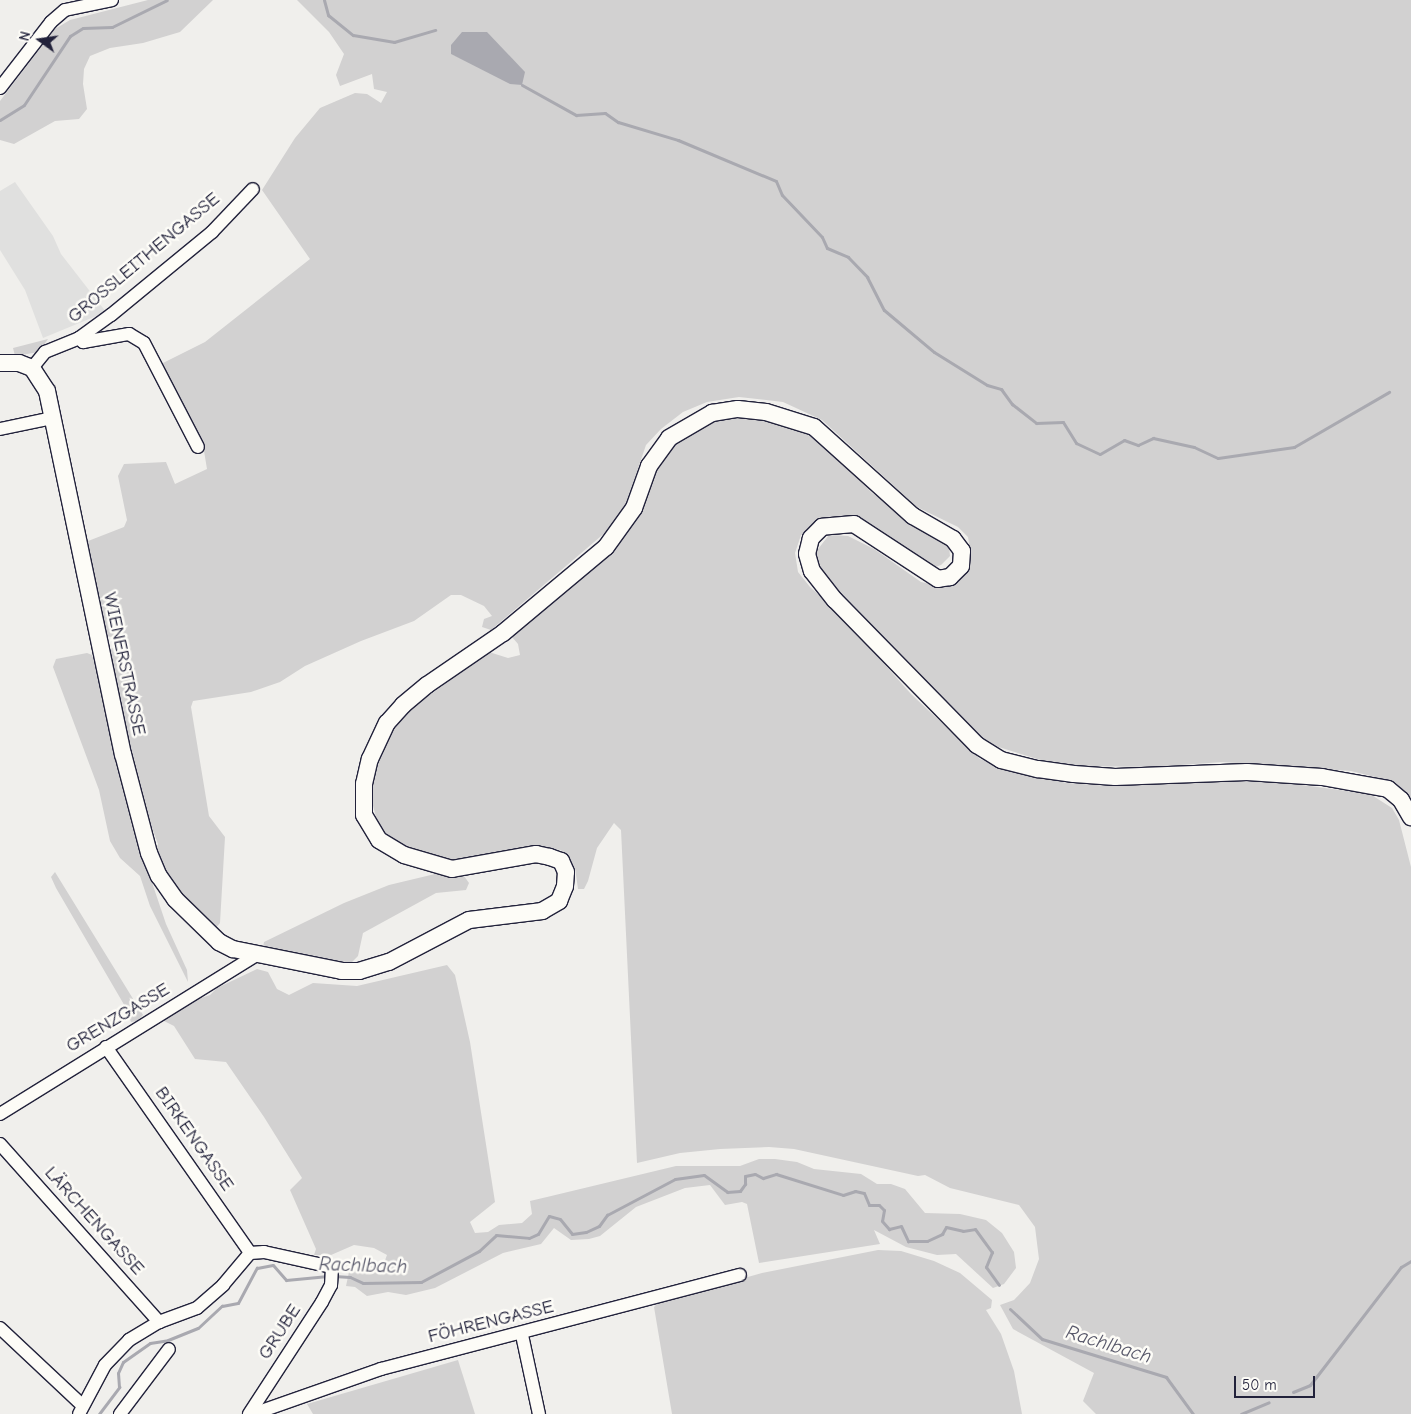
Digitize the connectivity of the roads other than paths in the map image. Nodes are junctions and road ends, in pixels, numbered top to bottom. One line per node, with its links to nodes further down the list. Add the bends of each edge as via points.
1 (112, 0): 2 (street, via 65,10 51,22)
2 (0, 86)
3 (253, 188): 4 (street, GROSSLEITHENGASSE, via 212,232)
4 (79, 338): 6 (street, GROSSLEITHENGASSE, via 49,350); 9 (street, via 83,342 129,334 144,343)
5 (0, 363): 6 (street, via 19,363)
6 (32, 368): 7 (street, WIENERSTRASSE, via 42,380)
7 (52, 418): 8 (street); 11 (street, WIENERSTRASSE, via 123,754 149,853 159,876 196,922 219,942)
8 (0, 429)
9 (198, 447)
10 (1411, 817): 11 (street, WIENERSTRASSE, via 1401,800 1388,789 1322,777 1247,772 1115,777 1038,769 1001,760 977,745 835,600 812,572 807,554 811,538 822,527 854,524 938,579 950,577 961,566 962,552 954,539 907,511 814,427 775,414 738,409 712,412 669,438 649,466 634,508 606,547 503,633 403,704 387,723 370,759 364,784 364,814 379,840 404,855 452,869 536,854 550,857 561,861 566,872 559,901 542,911 469,920 389,962 359,971)
11 (256, 955): 12 (street, GRENZGASSE)
12 (106, 1047): 13 (street, GRENZGASSE); 15 (street, BIRKENGASSE)
13 (0, 1114)
14 (0, 1144): 17 (street, LÄRCHENGASSE)
15 (250, 1253): 17 (street, via 223,1285 197,1308); 23 (street, GRUBE, via 264,1252 332,1268 331,1285)
16 (740, 1275): 19 (street, FÖHRENGASSE)
17 (158, 1322): 21 (street, via 129,1340 105,1365)
18 (0, 1328): 21 (street)
19 (522, 1335): 24 (street, FÖHRENGASSE, via 381,1369); 25 (street)
20 (169, 1349): 22 (street)
21 (80, 1410)
22 (120, 1414)
23 (248, 1414)
24 (253, 1414)
25 (539, 1414)

